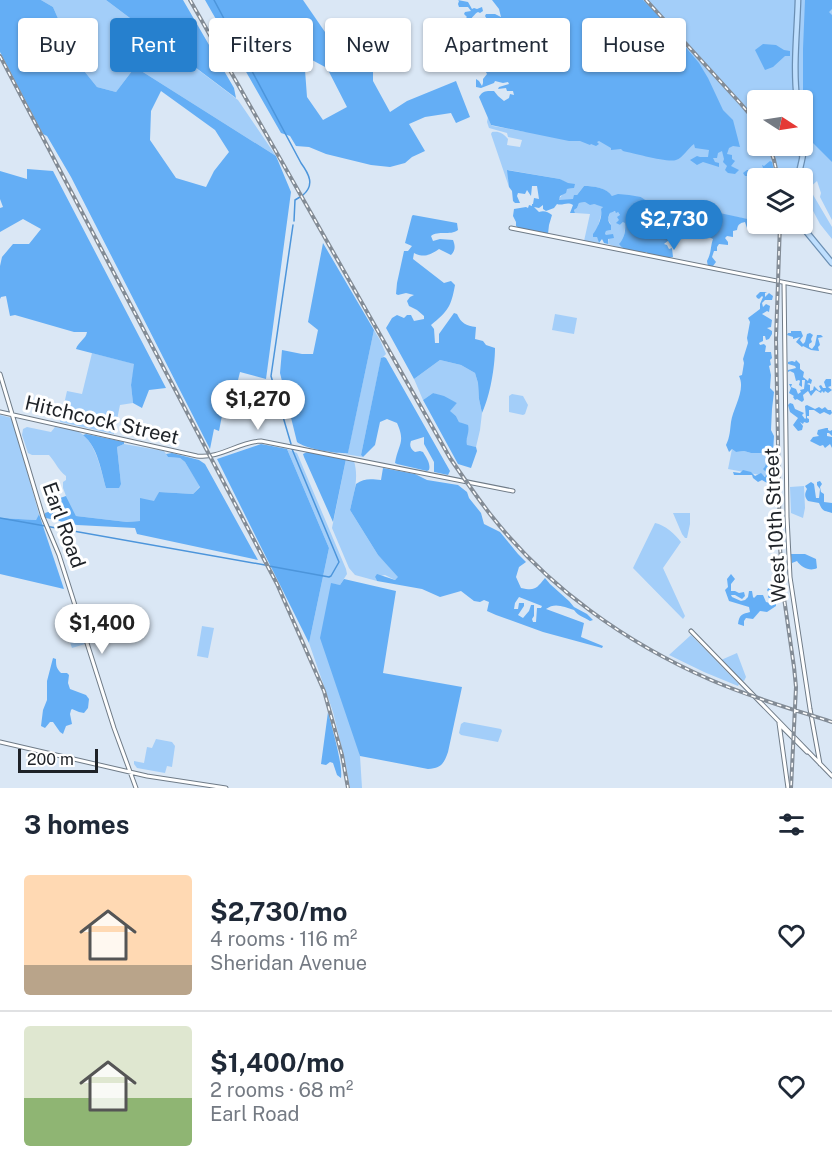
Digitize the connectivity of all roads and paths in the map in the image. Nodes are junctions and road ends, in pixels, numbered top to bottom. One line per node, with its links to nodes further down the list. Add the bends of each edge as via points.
1 (798, 0): 2 (main road)
2 (796, 90)
3 (511, 228): 6 (street)
4 (807, 234): 5 (main road)
5 (832, 263)
6 (784, 283): 7 (street); 15 (street, West 10th Street, via 789,566)
7 (832, 292)
8 (0, 374): 10 (street, Earl Road)
9 (0, 412): 10 (street, Hitchcock Street)
10 (12, 415): 11 (street, Hitchcock Street, via 197,456 208,457 263,441); 16 (street, Earl Road)
11 (513, 491)
12 (692, 631): 13 (street)
13 (779, 723): 15 (street); 20 (street)
14 (0, 742): 16 (street)
15 (820, 764): 17 (street)
16 (130, 772): 18 (street, Earl Road); 19 (street)
17 (832, 776)
18 (136, 788)
19 (226, 788)
20 (788, 788)

